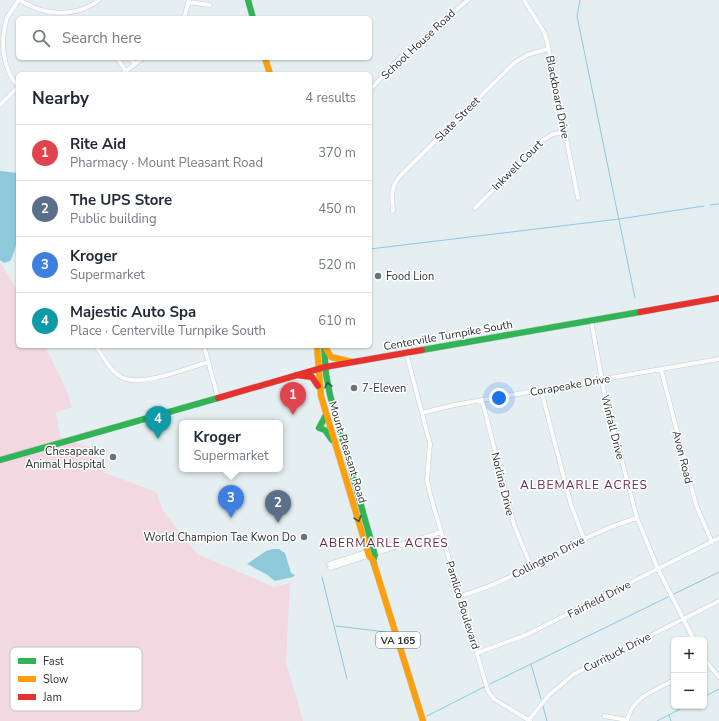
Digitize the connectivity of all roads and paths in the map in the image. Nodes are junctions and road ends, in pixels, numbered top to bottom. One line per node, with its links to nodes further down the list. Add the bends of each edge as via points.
1 (20, 0): 8 (street, via 45,12); 11 (street, via 3,29)
2 (99, 0): 8 (street)
3 (248, 0): 10 (main road)
4 (468, 0): 22 (street, School House Road, via 403,55)
5 (524, 0): 12 (street, Blackboard Drive, via 544,32)
6 (188, 1): 7 (street); 9 (street)
7 (210, 5)
8 (62, 16)
9 (184, 16)
10 (252, 16)
11 (1, 49): 20 (street, via 9,73)
12 (548, 49): 24 (street, Blackboard Drive); 27 (street, Slate Street, via 527,56 511,66 401,175 392,187)
13 (118, 60): 18 (street)
14 (132, 60): 17 (street)
15 (140, 60): 17 (street)
16 (266, 60): 19 (main road)
17 (135, 64): 18 (street)
18 (126, 71)
19 (269, 72)
20 (16, 83)
21 (16, 88): 23 (street)
22 (372, 88)
23 (0, 105)
24 (565, 132): 25 (street, Blackboard Drive); 26 (street, Inkwell Court, via 553,134 543,140)
25 (578, 198)
26 (475, 208)
27 (393, 211)
28 (719, 298): 29 (main road, Centerville Turnpike South)
29 (591, 320): 35 (main road, Centerville Turnpike South); 43 (street, Winfall Drive)
30 (97, 348): 37 (street, via 115,372 122,378 132,381 146,380)
31 (204, 348): 37 (street)
32 (317, 348): 40 (main road, Mount Pleasant Road / VA 165)
33 (325, 348): 39 (main road, Mount Pleasant Road / VA 165)
34 (326, 348): 38 (main road, via 331,357)
35 (406, 352): 38 (main road, Centerville Turnpike South); 48 (street, Pamlico Boulevard)
36 (719, 359): 41 (street, Corapeake Drive)
37 (208, 362): 46 (street)
38 (352, 362): 39 (main road, Centerville Turnpike South)
39 (326, 367): 40 (main road, Centerville Turnpike South); 51 (main road, Mount Pleasant Road / VA 165, one-way to 39, via 330,395)
40 (318, 369): 42 (main road, Centerville Turnpike South); 44 (main road, Mount Pleasant Road / VA 165)
41 (661, 369): 43 (street, Corapeake Drive); 57 (street, Avon Road, via 694,498)
42 (296, 375): 44 (main road, via 313,378); 46 (main road, Centerville Turnpike South)
43 (602, 380): 45 (street, Corapeake Drive); 53 (street, Winfall Drive)
44 (320, 390): 49 (main road, Mount Pleasant Road / VA 165)
45 (541, 390): 47 (street, Corapeake Drive); 56 (street, via 571,505)
46 (218, 398): 52 (main road, Centerville Turnpike South)
47 (482, 400): 48 (street, Corapeake Drive); 60 (street, Norlina Drive, via 514,525)
48 (422, 413): 54 (street, Pamlico Boulevard, via 430,444 428,489)
49 (326, 415): 50 (main road, Mount Pleasant Road / VA 165); 50 (main road, via 319,428 325,430)
50 (336, 446): 51 (main road); 58 (main road, Mount Pleasant Road / VA 165, one-way to 58)
51 (345, 446): 58 (main road, Mount Pleasant Road / VA 165)
52 (0, 460)
53 (637, 518): 56 (street, Collington Drive, via 603,529); 61 (street, Winfall Drive)
54 (441, 532): 58 (street); 62 (street, Pamlico Boulevard)
55 (719, 538): 57 (street, Fairfield Drive)
56 (584, 539): 60 (street, Collington Drive)
57 (712, 542): 61 (street, Fairfield Drive)
58 (372, 554): 59 (street); 72 (main road, Mount Pleasant Road / VA 165)
59 (330, 566)
60 (530, 566): 62 (street, Collington Drive, via 484,588)
61 (658, 569): 64 (street, Winfall Drive); 66 (street, Fairfield Drive, via 526,635)
62 (460, 596): 66 (street, Pamlico Boulevard)
63 (719, 601): 64 (street, Currituck Drive)
64 (683, 619): 65 (street, Winfall Drive); 73 (street, Currituck Drive, via 566,679 549,695)
65 (692, 637)
66 (477, 653): 73 (street, Pamlico Boulevard, via 492,698)
67 (707, 665): 68 (street)
68 (719, 677)
69 (671, 682): 71 (street, via 639,699 632,706)
70 (604, 716): 71 (street)
71 (627, 720)
72 (423, 721)
73 (529, 721)

